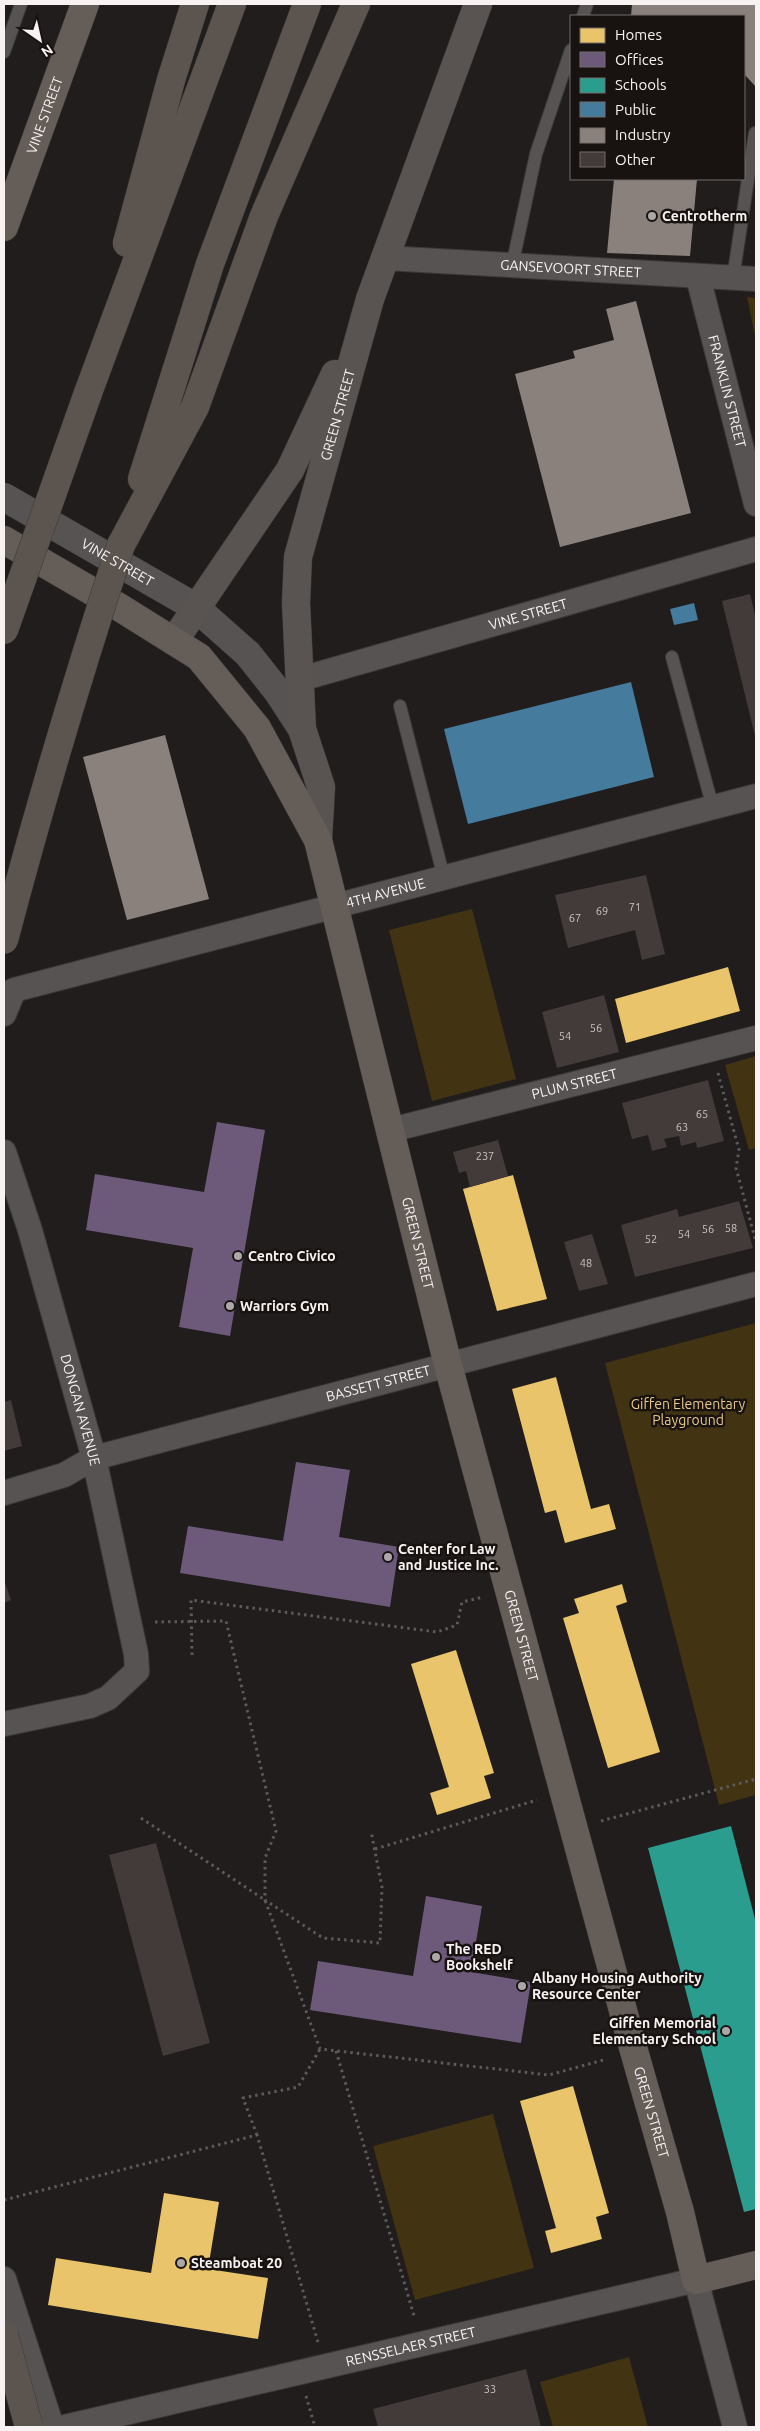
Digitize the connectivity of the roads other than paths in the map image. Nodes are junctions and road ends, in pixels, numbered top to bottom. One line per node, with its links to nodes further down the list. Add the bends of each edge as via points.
1 (21, 4): 8 (lane)
2 (85, 4): 11 (main road, VINE STREET)
3 (195, 4): 17 (highway, via 149,159)
4 (232, 4): 17 (highway)
5 (307, 4): 21 (highway, via 210,264)
6 (356, 4): 21 (highway, via 264,216 195,407)
7 (478, 4): 12 (main road, GREEN STREET)
8 (4, 52)
9 (570, 53): 13 (lane, via 536,154)
10 (755, 133): 15 (lane)
11 (4, 227)
12 (385, 258): 13 (street, GANSEVOORT STREET); 16 (main road, GREEN STREET)
13 (512, 266): 14 (street, GANSEVOORT STREET)
14 (698, 277): 15 (street, GANSEVOORT STREET); 19 (street, FRANKLIN STREET)
15 (745, 279)
16 (370, 299): 23 (main road, via 290,470); 27 (main road, GREEN STREET, via 298,556 296,603)
17 (88, 393): 24 (highway, bridge)
18 (4, 497): 23 (street, VINE STREET)
19 (756, 504)
20 (4, 540): 25 (main road)
21 (121, 545): 35 (highway, bridge, via 82,664)
22 (756, 549): 27 (street, VINE STREET)
23 (195, 607): 25 (main road); 29 (street, VINE STREET, via 248,654)
24 (4, 630)
25 (174, 641): 32 (main road, GREEN STREET, via 199,657 257,728)
26 (672, 657): 31 (lane)
27 (301, 679): 29 (main road, GREEN STREET)
28 (400, 706): 33 (lane)
29 (302, 729): 32 (main road, GREEN STREET, via 321,787)
30 (756, 796): 31 (street, 4TH AVENUE)
31 (713, 808): 33 (street, 4TH AVENUE)
32 (318, 840): 34 (main road, GREEN STREET)
33 (444, 878): 34 (street, 4TH AVENUE)
34 (334, 906): 36 (street, 4TH AVENUE, via 14,990); 38 (main road, GREEN STREET)
35 (4, 940)
36 (4, 1014)
37 (756, 1038): 38 (street, PLUM STREET)
38 (391, 1130): 41 (main road, GREEN STREET)
39 (4, 1152): 42 (street, DONGAN AVENUE, via 30,1230)
40 (756, 1284): 41 (street, BASSETT STREET)
41 (448, 1365): 42 (street, BASSETT STREET); 47 (main road, GREEN STREET)
42 (94, 1458): 43 (street, BASSETT STREET, via 64,1475); 44 (street, DONGAN AVENUE, via 137,1671 108,1698 96,1703)
43 (4, 1493)
44 (4, 1724)
45 (756, 2265): 47 (main road, RENSSELAER STREET)
46 (4, 2279): 50 (street)
47 (696, 2280): 51 (street, RENSSELAER STREET); 52 (street, GREEN STREET)
48 (4, 2335): 49 (highway, bridge)
49 (29, 2427)
50 (52, 2427)
51 (65, 2427)
52 (734, 2427)

